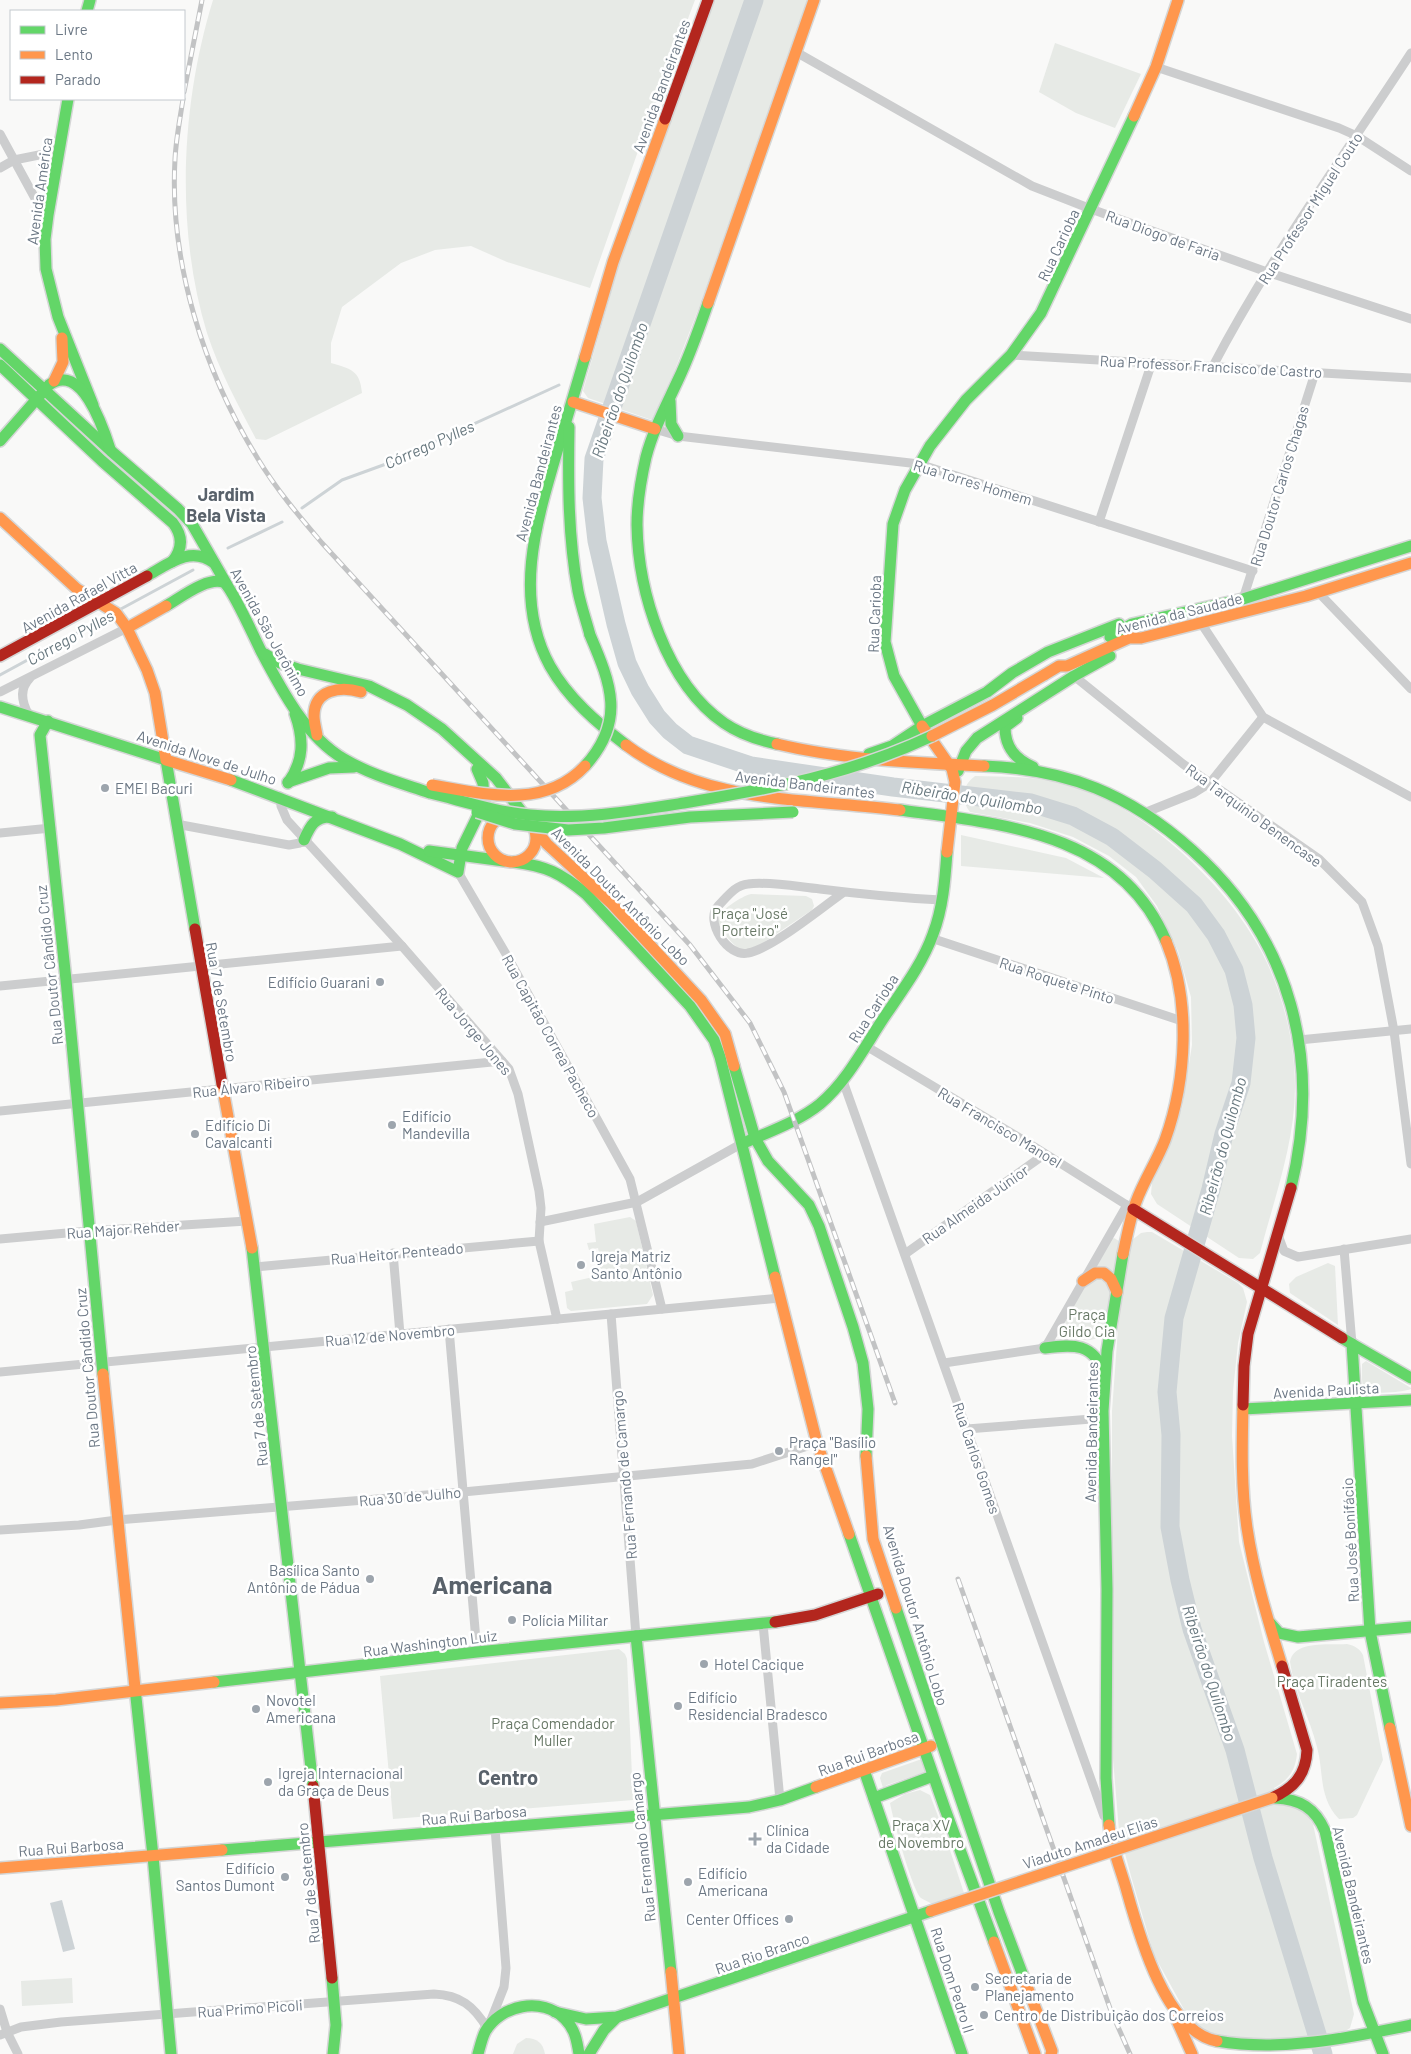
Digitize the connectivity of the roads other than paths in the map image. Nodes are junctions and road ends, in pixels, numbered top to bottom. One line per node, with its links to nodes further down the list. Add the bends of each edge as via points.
1 (708, 0): 30 (main road, Avenida Bandeirantes, via 613,262)
2 (814, 0): 4 (main road)
3 (1178, 0): 6 (main road, Rua Carioba)
4 (796, 52): 14 (street, Rua Diogo de Faria, via 1032,186); 28 (main road, via 724,259)
5 (1411, 53): 10 (street, Rua Professor Miguel Couto)
6 (1156, 67): 10 (street); 14 (main road, Rua Carioba)
7 (68, 100): 9 (main road, Avenida América)
8 (0, 134): 11 (street)
9 (62, 134): 11 (street, via 44,154); 15 (main road, Avenida América)
10 (1357, 136): 13 (street); 16 (street, Rua Professor Miguel Couto)
11 (14, 160): 12 (street); 15 (street, via 37,202)
12 (0, 168)
13 (1411, 170)
14 (1091, 210): 16 (street, Rua Diogo de Faria); 20 (main road, Rua Carioba, via 1041,313)
15 (46, 229): 17 (main road, Avenida América, via 46,269)
16 (1267, 272): 18 (street, Rua Diogo de Faria); 23 (street, Rua Professor Miguel Couto)
17 (58, 317): 26 (main road, Avenida América, via 63,362); 29 (main road, Avenida América)
18 (1411, 319)
19 (0, 349): 27 (main road, Avenida São Jerônimo)
20 (1011, 355): 21 (street, Rua Professor Francisco de Castro); 35 (main road, Rua Carioba, via 954,414)
21 (1152, 362): 23 (street, Rua Professor Francisco de Castro); 37 (street)
22 (0, 365): 27 (main road, Avenida São Jerônimo)
23 (1213, 366): 24 (street, Rua Professor Francisco de Castro)
24 (1315, 373): 25 (street, Rua Professor Francisco de Castro); 42 (street, Rua Doutor Carlos Chagas)
25 (1411, 378)
26 (54, 381): 27 (main road); 29 (main road, via 72,382)
27 (40, 394): 33 (main road); 34 (main road, Avenida São Jerônimo); 39 (main road, Avenida São Jerônimo, via 178,528 181,544)
28 (670, 398): 31 (main road); 32 (main road, via 671,424)
29 (93, 405): 34 (main road)
30 (571, 407): 31 (main road, via 600,410); 78 (main road, bridge, via 568,482 574,561 578,592 590,635 608,677 611,697 604,737 582,770 563,784 540,793 499,795); 81 (main road, Avenida Bandeirantes, via 539,513 529,575 534,629 544,654 571,696 620,741 690,780 717,789 785,800)
31 (655, 429): 32 (street, Rua Torres Homem); 70 (main road, via 638,506 639,548 643,578 659,634 683,681 713,715 732,729 790,747)
32 (678, 436): 35 (street, Rua Torres Homem)
33 (0, 441)
34 (111, 451): 40 (main road, Avenida São Jerônimo, via 192,524)
35 (919, 464): 37 (street, Rua Torres Homem); 68 (main road, Rua Carioba, via 905,490 893,524 885,642 891,669)
36 (0, 518): 44 (main road, Rua 7 de Setembro)
37 (1099, 522): 42 (street, Rua Torres Homem)
38 (1411, 546): 46 (main road, Avenida da Saudade)
39 (172, 562): 40 (main road, Avenida Rafael Vitta, via 196,554); 47 (main road, Avenida Rafael Vitta)
40 (214, 563): 43 (main road, Avenida São Jerônimo)
41 (1411, 563): 45 (main road, Avenida da Saudade)
42 (1253, 571): 46 (street, Rua Doutor Carlos Chagas)
43 (227, 585): 50 (main road, via 219,580 210,581); 53 (main road, Avenida São Jerônimo)
44 (78, 590): 47 (main road, Rua 7 de Setembro); 48 (main road)
45 (1318, 592): 49 (main road, Avenida da Saudade); 58 (street)
46 (1242, 599): 51 (main road, Avenida da Saudade)
47 (102, 602): 48 (main road, Avenida Rafael Vitta); 50 (main road, Rua 7 de Setembro, via 113,609)
48 (78, 615): 54 (main road, Avenida Rafael Vitta)
49 (1201, 623): 52 (main road, Avenida da Saudade); 65 (street)
50 (125, 624): 56 (street); 71 (main road, Rua 7 de Setembro, via 155,693)
51 (1132, 624): 55 (main road, Avenida da Saudade, via 1064,658); 60 (main road, via 1121,624 1048,652)
52 (1141, 638): 55 (main road, Avenida da Saudade, via 1129,638 1067,666); 57 (main road)
53 (262, 652): 61 (main road, Avenida São Jerônimo); 86 (main road, Avenida Doutor Antônio Lobo, via 280,663 369,686 408,704 489,771)
54 (0, 656)
55 (1059, 666): 78 (main road, bridge, via 984,712 914,746 836,774 759,792 600,814 555,816 504,811)
56 (34, 674): 59 (street); 64 (street, via 26,682 22,697)
57 (1074, 676): 62 (main road); 77 (street, Rua Tarquínio Benencase)
58 (1411, 689)
59 (0, 692)
60 (987, 692): 67 (main road, via 971,706 971,718 977,724); 68 (main road)
61 (290, 699): 69 (main road, Avenida São Jerônimo); 76 (main road, via 303,749 299,766)
62 (1030, 706): 67 (main road, Rua Carioba); 75 (main road, via 1005,728 1006,742 1011,753 1024,764)
63 (0, 707): 64 (main road, Avenida Nove de Julho)
64 (29, 715): 66 (main road, Avenida Nove de Julho)
65 (1263, 717): 77 (street); 80 (street)
66 (48, 721): 71 (main road, Avenida Nove de Julho); 88 (main road, Rua Doutor Cândido Cruz, via 40,735)
67 (1000, 723): 72 (main road, Rua Carioba, via 971,743)
68 (922, 726): 70 (main road, via 882,751); 72 (main road, Rua Carioba)
69 (317, 736): 73 (main road, via 314,714 320,698 333,689 352,689 403,711 438,735); 74 (main road, Avenida São Jerônimo, via 333,752)
70 (855, 757): 72 (main road)
71 (166, 760): 79 (main road, Avenida Nove de Julho); 87 (main road, Rua 7 de Setembro)
72 (954, 765): 75 (main road); 82 (main road, Rua Carioba)
73 (477, 769): 85 (main road, via 489,782 496,798); 90 (main road, via 486,794 480,818)
74 (366, 770): 76 (main road, via 335,766); 78 (main road)
75 (1055, 774): 83 (main road, via 1101,790)
76 (288, 782): 79 (main road)
77 (1210, 783): 83 (street); 106 (street, Rua Tarquínio Benencase, via 1320,859 1362,902 1378,946)
78 (431, 789): 81 (main road, bridge, via 504,822 556,830 717,814)
79 (280, 796): 84 (main road, Avenida Nove de Julho); 91 (street, Rua Jorge Jones, via 287,820)
80 (1411, 798)
81 (875, 808): 82 (main road, Avenida Bandeirantes)
82 (950, 813): 98 (main road, Rua Carioba); 104 (main road, Avenida Bandeirantes, via 1046,836 1098,861 1123,878 1140,895 1165,938)
83 (1144, 814): 107 (main road, via 1211,868 1253,918 1283,978)
84 (334, 817): 91 (main road, via 321,816 313,821); 92 (main road, Avenida Nove de Julho)
85 (495, 821): 86 (main road, via 512,814 524,817); 95 (main road, via 488,834 490,848 500,859)
86 (530, 823): 95 (main road, via 535,833 533,849 529,855); 114 (main road, Avenida Doutor Antônio Lobo, via 547,844 612,904 701,1000 725,1034)
87 (176, 824): 91 (street, via 289,845 300,844); 101 (main road, Rua 7 de Setembro)
88 (51, 828): 89 (street); 102 (main road, Rua Doutor Cândido Cruz)
89 (0, 833)
90 (470, 834): 93 (main road); 94 (main road, via 470,850)
91 (304, 840): 100 (street, Rua Jorge Jones)
92 (401, 844): 93 (main road, Avenida Doutor Antônio Lobo); 96 (main road)
93 (460, 856): 94 (main road, Avenida Doutor Antônio Lobo); 96 (main road)
94 (484, 860): 95 (main road, Avenida Doutor Antônio Lobo)
95 (511, 862): 115 (main road, Avenida Doutor Antônio Lobo, via 551,868 569,879 690,1006 714,1040)
96 (458, 872): 118 (street, Rua Capitão Correa Pacheco, via 630,1179)
97 (844, 892): 97 (street, via 748,884 736,887 714,910 713,918 726,944 737,953 746,954 774,941); 98 (street)
98 (941, 900): 99 (main road, Rua Carioba)
99 (931, 938): 104 (street, Rua Roquete Pinto); 108 (main road, Rua Carioba, via 919,963)
100 (402, 946): 101 (street); 109 (street, Rua Jorge Jones)
101 (201, 966): 102 (street); 111 (main road, Rua 7 de Setembro)
102 (66, 980): 103 (street); 112 (main road, Rua Doutor Cândido Cruz)
103 (0, 986)
104 (1182, 1021): 119 (main road, Avenida Bandeirantes, via 1180,1074 1171,1122 1164,1143)
105 (1411, 1029): 106 (street)
106 (1394, 1031): 107 (street); 117 (street, Rua Tarquínio Benencase)
107 (1298, 1040): 123 (main road, via 1304,1081 1302,1124 1295,1169)
108 (866, 1046): 110 (main road, Rua Carioba); 116 (street, Rua Francisco Manoel)
109 (502, 1061): 111 (street, Rua Álvaro Ribeiro); 121 (street, Rua Jorge Jones, via 513,1076 518,1094 539,1191)
110 (843, 1081): 114 (main road, Rua Carioba, via 819,1105); 129 (street, Rua Carlos Gomes)
111 (222, 1090): 112 (street, Rua Álvaro Ribeiro); 120 (main road, Rua 7 de Setembro)
112 (78, 1102): 113 (street, Rua Álvaro Ribeiro); 122 (main road, Rua Doutor Cândido Cruz)
113 (0, 1110)
114 (754, 1138): 115 (main road, Rua Carioba); 161 (main road, Avenida Doutor Antônio Lobo, via 768,1161 809,1205 820,1226 853,1327 867,1403 866,1466 873,1539)
115 (741, 1144): 118 (street, Rua Carioba); 134 (main road, Avenida Doutor Antônio Lobo)
116 (1045, 1154): 119 (street, Rua Francisco Manoel); 129 (street, Rua Almeida Júnior)
117 (1411, 1164)
118 (637, 1202): 121 (street, Rua Carioba); 136 (street, Rua Capitão Correa Pacheco)
119 (1130, 1207): 131 (street); 132 (main road, Avenida Paulista); 133 (main road, Avenida Bandeirantes)
120 (247, 1221): 122 (street, Rua Major Rehder); 130 (main road, Rua 7 de Setembro)
121 (540, 1222): 126 (street, Rua Jorge Jones)
122 (89, 1231): 124 (street, Rua Major Rehder); 145 (main road, Rua Doutor Cândido Cruz)
123 (1278, 1232): 127 (street, via 1280,1246 1290,1255 1298,1257); 132 (main road)
124 (0, 1238)
125 (1411, 1239): 127 (street)
126 (539, 1241): 128 (street, Rua Heitor Penteado); 139 (street, Rua Jorge Jones)
127 (1344, 1249): 142 (street, Rua José Bonifácio)
128 (393, 1253): 130 (street, Rua Heitor Penteado); 141 (street)
129 (905, 1254): 146 (street, Rua Carlos Gomes)
130 (254, 1267): 143 (main road, Rua 7 de Setembro)
131 (1083, 1282): 133 (main road, via 1094,1273 1103,1272 1110,1277); 144 (street)
132 (1261, 1287): 135 (main road, Avenida Paulista); 137 (main road)
133 (1117, 1292): 148 (main road, Avenida Bandeirantes)
134 (780, 1298): 136 (street, Rua 12 de Novembro); 155 (main road, Avenida Doutor Antônio Lobo)
135 (1286, 1302): 137 (main road, via 1269,1302); 142 (main road, Avenida Paulista)
136 (662, 1309): 138 (street, Rua 12 de Novembro)
137 (1254, 1312): 152 (main road, via 1246,1344)
138 (611, 1314): 139 (street, Rua 12 de Novembro); 156 (street, Rua Fernando de Camargo)
139 (557, 1319): 140 (street, Rua 12 de Novembro)
140 (449, 1329): 141 (street, Rua 12 de Novembro); 157 (street)
141 (400, 1334): 143 (street, Rua 12 de Novembro)
142 (1352, 1344): 149 (main road, Avenida Paulista); 151 (main road, Rua José Bonifácio)
143 (264, 1347): 145 (street, Rua 12 de Novembro); 158 (main road, Rua 7 de Setembro)
144 (1045, 1348): 146 (street); 148 (main road, via 1067,1345 1085,1348 1099,1361)
145 (102, 1362): 147 (street, Rua 12 de Novembro); 159 (main road, Rua Doutor Cândido Cruz)
146 (944, 1362): 154 (street, Rua Carlos Gomes)
147 (0, 1372)
148 (1106, 1378): 153 (main road, Avenida Bandeirantes)
149 (1411, 1378)
150 (1411, 1400): 151 (main road, Avenida Paulista)
151 (1356, 1404): 152 (main road, Avenida Paulista); 166 (main road, Rua José Bonifácio)
152 (1243, 1409): 163 (main road, via 1245,1507 1252,1558)
153 (1104, 1418): 154 (street); 185 (main road, Avenida Bandeirantes, via 1106,1778)
154 (967, 1429): 185 (street, Rua Carlos Gomes)
155 (817, 1442): 156 (street, Rua 30 de Julho, via 752,1464); 162 (main road, Avenida Doutor Antônio Lobo)
156 (624, 1476): 157 (street, Rua 30 de Julho); 167 (street, Rua Fernando de Camargo)
157 (463, 1492): 158 (street, Rua 30 de Julho); 169 (street)
158 (282, 1506): 159 (street, Rua 30 de Julho); 171 (main road, Rua 7 de Setembro)
159 (116, 1520): 160 (street, Rua 30 de Julho); 172 (main road, Rua Doutor Cândido Cruz)
160 (0, 1530)
161 (890, 1590): 162 (main road, Rua Washington Luiz); 174 (main road, Avenida Doutor Antônio Lobo)
162 (872, 1597): 164 (main road, Rua Washington Luiz, via 815,1615); 175 (main road, Avenida Doutor Antônio Lobo)
163 (1267, 1617): 168 (main road, via 1278,1633); 170 (main road)
164 (763, 1624): 167 (main road, Rua Washington Luiz); 181 (street)
165 (1411, 1627): 166 (main road)
166 (1370, 1631): 168 (main road); 183 (main road, Rua José Bonifácio)
167 (636, 1636): 169 (main road, Rua Washington Luiz); 182 (main road, Rua Fernando Camargo)
168 (1298, 1637): 170 (main road, via 1283,1648)
169 (476, 1652): 171 (main road, Rua Washington Luiz)
170 (1282, 1664): 180 (main road, via 1307,1757 1299,1782)
171 (301, 1673): 172 (main road, Rua Washington Luiz); 186 (main road, Rua 7 de Setembro)
172 (135, 1691): 173 (main road, Rua Washington Luiz); 187 (main road, Rua Doutor Cândido Cruz)
173 (0, 1703)
174 (941, 1742): 175 (main road, Rua Rui Barbosa); 176 (main road, Avenida Doutor Antônio Lobo)
175 (923, 1749): 177 (main road, Rua Rui Barbosa); 178 (main road, Avenida Doutor Antônio Lobo)
176 (951, 1769): 178 (main road); 189 (main road, Avenida Doutor Antônio Lobo)
177 (864, 1770): 179 (main road); 181 (main road, Rua Rui Barbosa)
178 (933, 1776): 179 (main road); 191 (main road, Avenida Doutor Antônio Lobo)
179 (874, 1798): 190 (main road)
180 (1273, 1798): 190 (main road, Viaduto Amadeu Elias, bridge); 195 (main road, Avenida Bandeirantes, via 1287,1798 1306,1804 1320,1817)
181 (780, 1800): 182 (main road, Rua Rui Barbosa, via 717,1811)
182 (654, 1816): 184 (main road, Rua Rui Barbosa); 193 (main road, Rua Fernando Camargo)
183 (1411, 1826)
184 (495, 1828): 186 (main road, Rua Rui Barbosa); 201 (street, via 506,1968 504,1987)
185 (1111, 1836): 192 (main road, Avenida Bandeirantes, via 1140,1939)
186 (318, 1842): 187 (main road, Rua Rui Barbosa); 194 (main road, Rua 7 de Setembro)
187 (154, 1856): 188 (main road, Rua Rui Barbosa); 198 (main road, Rua Doutor Cândido Cruz)
188 (0, 1868)
189 (999, 1912): 191 (main road); 205 (main road, Avenida Doutor Antônio Lobo)
190 (916, 1916): 193 (main road, Rua Rio Branco); 213 (main road, Rua Dom Pedro II)
191 (984, 1916): 214 (main road, Avenida Doutor Antônio Lobo)
192 (1165, 1992): 202 (main road, Avenida Bandeirantes, via 1194,2031 1230,2046 1272,2049 1305,2046); 215 (main road)
193 (673, 1999): 199 (main road, Rua Rio Branco); 212 (main road, Rua Fernando Camargo)
194 (335, 2002): 198 (street, Rua Primo Picoli); 201 (street, Rua Primo Picoli, via 446,1995 467,2003 481,2017); 207 (main road, Rua 7 de Setembro)
195 (1363, 2002): 200 (main road, via 1379,2022); 202 (main road, Avenida Bandeirantes)
196 (0, 2009): 203 (street)
197 (555, 2012): 199 (main road, Rua Rio Branco, via 586,2020); 201 (main road, Rua Rio Branco, via 545,2007 522,2006 500,2014); 210 (main road, via 572,2028)
198 (167, 2015): 203 (street, Rua Primo Picoli, via 61,2022 21,2027); 204 (main road, Rua Doutor Cândido Cruz)
199 (617, 2017): 211 (main road, via 604,2030)
200 (1405, 2026): 202 (main road); 216 (main road, via 1389,2036)
201 (486, 2030): 208 (main road, Rua Rio Branco); 209 (main road)
202 (1373, 2032): 216 (main road, Avenida Bandeirantes)
203 (4, 2033): 206 (street)
204 (172, 2053)
205 (1052, 2053)
206 (18, 2054)
207 (333, 2054)
208 (470, 2054)
209 (478, 2054)
210 (580, 2054)
211 (589, 2054)
212 (679, 2054)
213 (962, 2054)
214 (1035, 2054)
215 (1192, 2054)
216 (1384, 2054)

